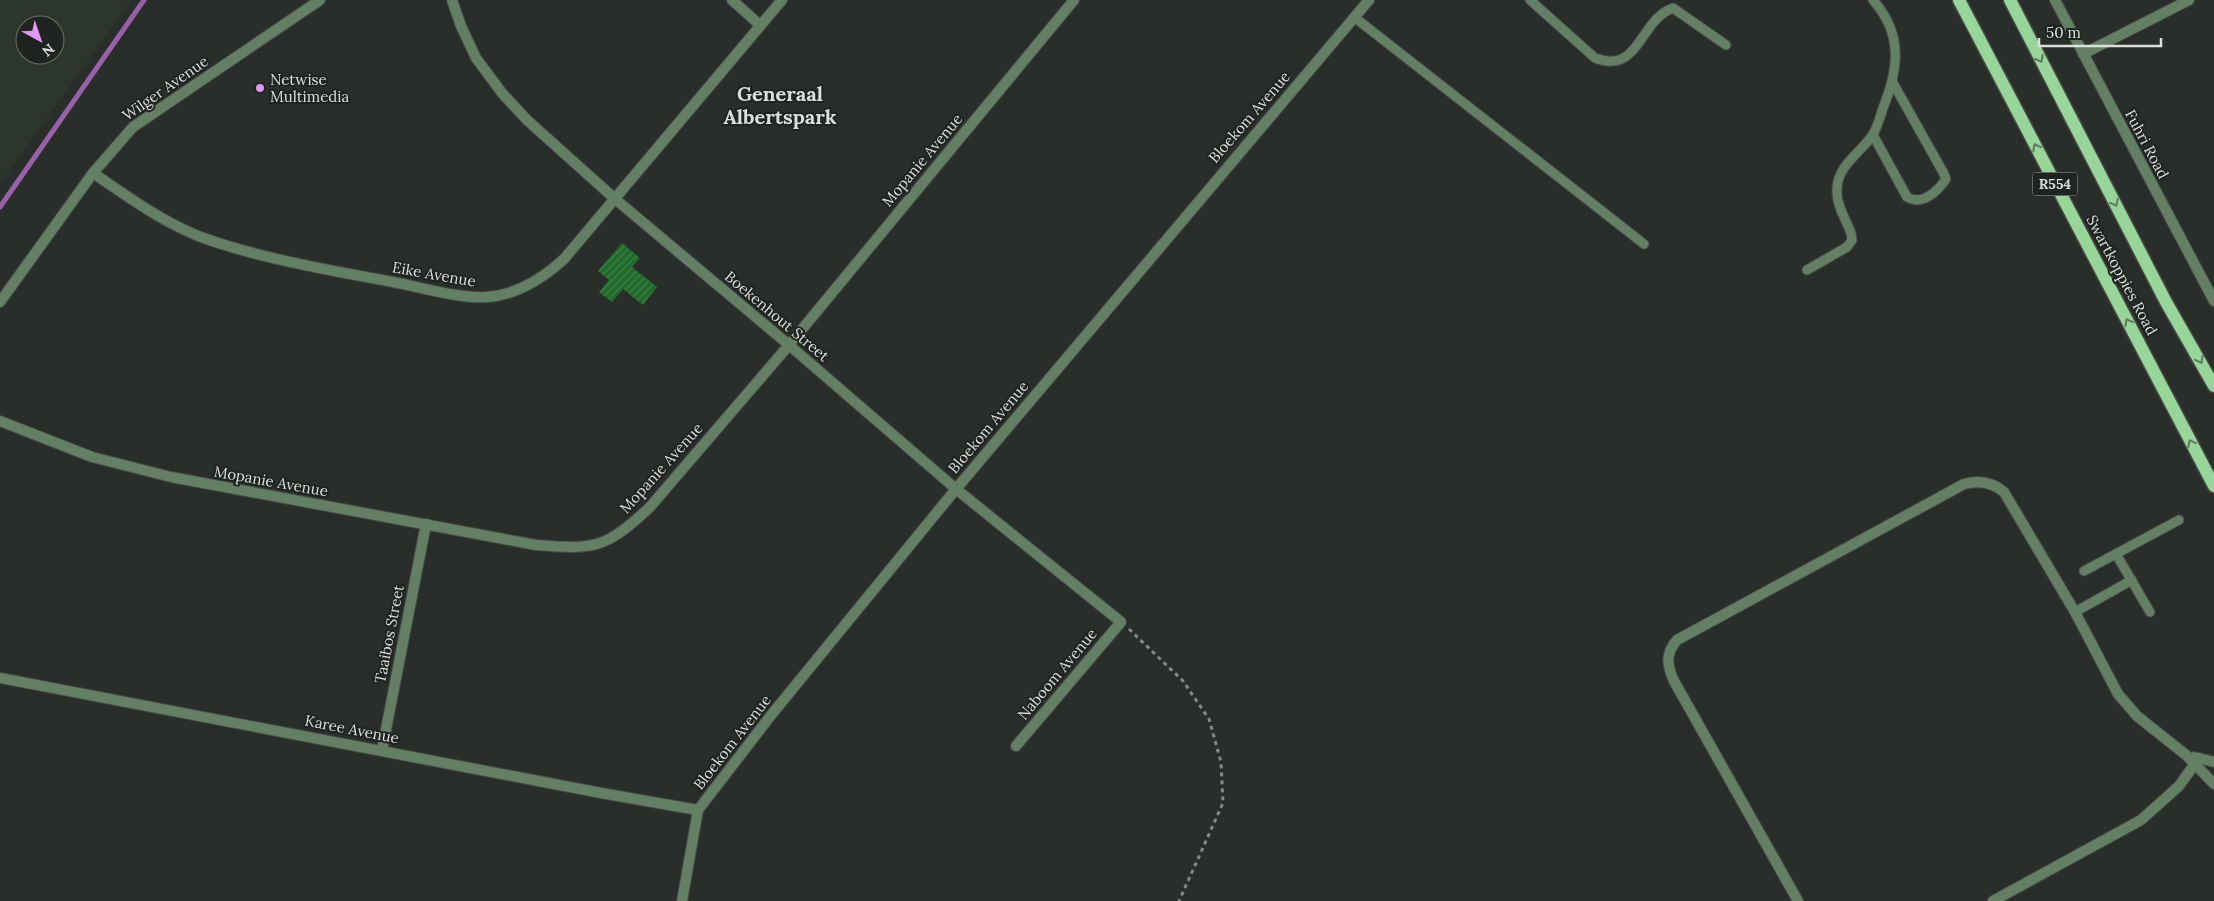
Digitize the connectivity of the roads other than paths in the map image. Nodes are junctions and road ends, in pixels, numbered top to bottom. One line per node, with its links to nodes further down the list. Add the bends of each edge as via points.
1 (320, 0): 19 (street, Wilger Avenue, via 133,127)
2 (452, 0): 20 (street, Boekenhout Street, via 476,58 502,93 527,120)
3 (732, 0): 14 (street)
4 (782, 0): 14 (street, Eike Avenue)
5 (1074, 0): 25 (street, Mopanie Avenue)
6 (1369, 0): 13 (street, Bloekom Avenue)
7 (1530, 0): 15 (lane, via 1595,58 1604,61 1615,63 1625,59 1662,12 1673,8)
8 (1873, 0): 17 (lane, via 1885,17 1895,42)
9 (1959, 0): 28 (main road, Swartkoppies Road / R554, one-way to 9)
10 (2010, 0): 26 (main road, Swartkoppies Road / R554, one-way to 26, via 2166,302)
11 (2055, 0): 16 (street, Fuhri Road)
12 (2189, 0): 16 (street)
13 (1354, 17): 21 (lane); 29 (street, Bloekom Avenue)
14 (760, 25): 20 (street, Eike Avenue)
15 (1726, 45)
16 (2083, 54): 23 (street, Fuhri Road)
17 (1893, 82): 18 (lane); 18 (lane, via 1943,172 1946,179 1941,187 1922,200 1914,201 1907,197)
18 (1873, 135): 22 (lane, via 1843,168 1836,190 1852,240 1847,247)
19 (93, 173): 20 (street, Eike Avenue, via 154,213 200,236 243,250 357,275 487,297 528,286 547,274 564,259); 24 (street, Wilger Avenue)
20 (614, 198): 25 (street, Boekenhout Street)
21 (1644, 244)
22 (1807, 270)
23 (2214, 301)
24 (0, 302)
25 (789, 345): 29 (street, Boekenhout Street); 31 (street, Mopanie Avenue, via 650,507 611,539 576,548 536,545)
26 (2214, 386)
27 (0, 421): 31 (street, Mopanie Avenue, via 122,466)
28 (2214, 486)
29 (956, 489): 37 (street, Boekenhout Street); 44 (street, Bloekom Avenue)
30 (2179, 520): 32 (lane)
31 (426, 524): 40 (street, Taaibos Street)
32 (2116, 554): 33 (lane); 34 (lane)
33 (2084, 571)
34 (2132, 580): 35 (lane); 36 (lane)
35 (2075, 612): 41 (street, via 2118,694 2137,716); 46 (street, via 2004,492 1996,486 1972,482 1671,646 1667,658 1674,681)
36 (2150, 612)
37 (1121, 622): 39 (street, Naboom Avenue)
38 (0, 678): 40 (street, Karee Avenue)
39 (1016, 746)
40 (382, 750): 44 (street, Karee Avenue)
41 (2197, 761): 42 (street); 43 (street); 47 (street, via 2179,786 2141,820)
42 (2214, 762)
43 (2214, 784)
44 (698, 810): 45 (street, Bloekom Avenue)
45 (682, 901)
46 (1798, 901)
47 (1993, 901)

